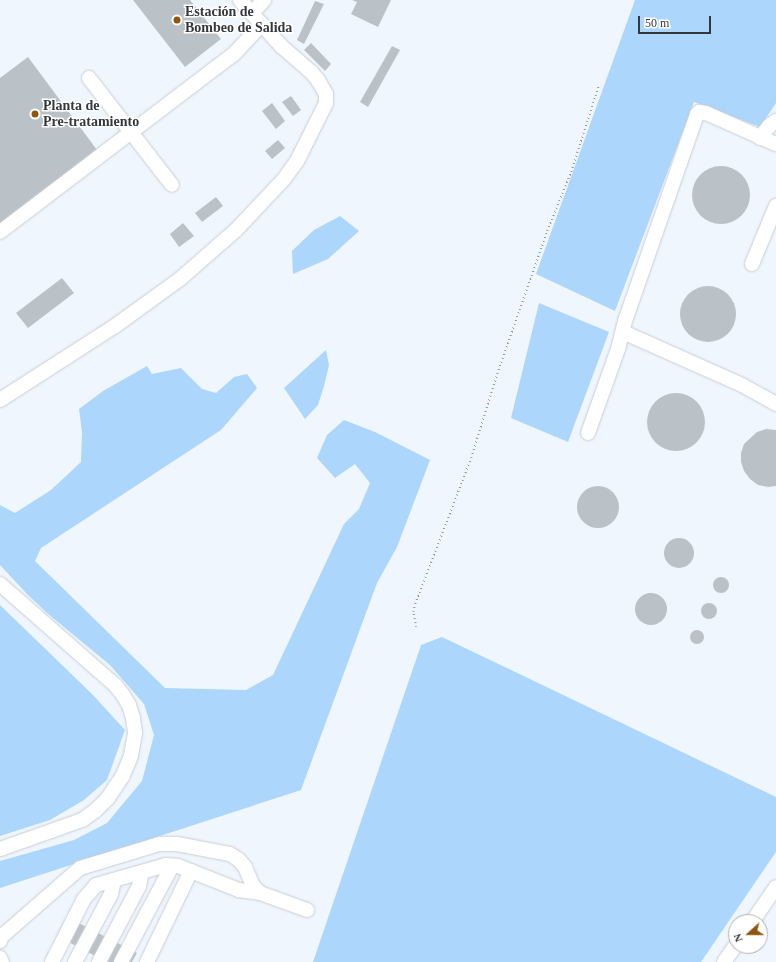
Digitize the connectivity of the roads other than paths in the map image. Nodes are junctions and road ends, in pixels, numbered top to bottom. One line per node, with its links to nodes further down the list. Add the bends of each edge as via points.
1 (240, 0): 3 (street)
2 (264, 0): 3 (street)
3 (252, 13): 4 (street)
4 (262, 24): 7 (street, via 234,54); 15 (street, via 282,47 311,72 326,94 326,102 297,161 284,179 236,230 180,278 115,326)
5 (89, 78): 7 (street)
6 (776, 121): 8 (street)
7 (131, 132): 10 (street); 12 (street)
8 (760, 138): 9 (street); 14 (street, via 706,113 697,114)
9 (776, 144)
10 (172, 185)
11 (776, 206): 13 (street)
12 (0, 232)
13 (752, 264)
14 (623, 332): 16 (street, via 742,385); 17 (street)
15 (0, 400)
16 (776, 404)
17 (588, 433)
18 (0, 584): 19 (street, via 115,685 129,705 134,718 135,734 131,756 122,777 96,810 82,820)
19 (0, 849)
20 (172, 866): 21 (street); 22 (street, via 166,865); 34 (street)
21 (191, 871): 25 (street, via 239,890); 35 (street)
22 (142, 872): 23 (street); 33 (street, via 139,886)
23 (114, 880): 31 (street, via 96,885 89,891); 32 (street, via 111,894)
24 (775, 889): 27 (street)
25 (260, 893): 26 (street); 28 (street, via 253,886 245,867 230,854 177,844 159,844 80,868)
26 (307, 910)
27 (758, 914)
28 (0, 941)
29 (0, 958): 30 (street)
30 (2, 962)
31 (52, 962)
32 (75, 962)
33 (99, 962)
34 (121, 962)
35 (146, 962)

